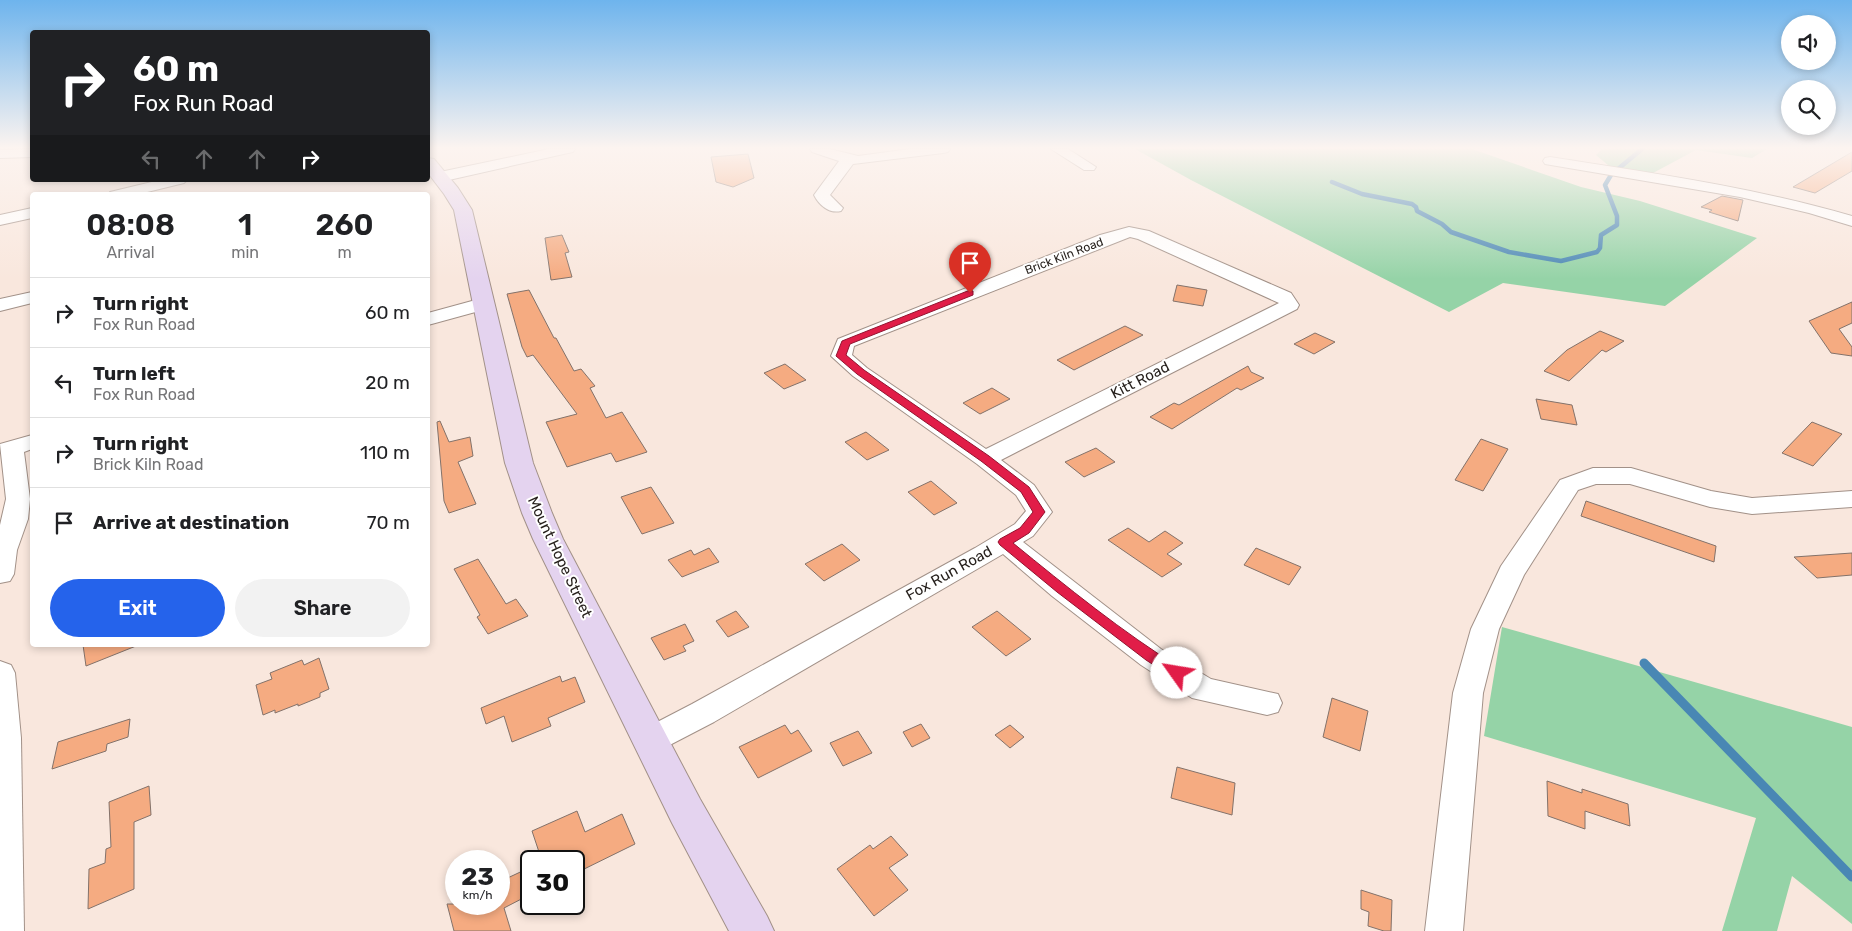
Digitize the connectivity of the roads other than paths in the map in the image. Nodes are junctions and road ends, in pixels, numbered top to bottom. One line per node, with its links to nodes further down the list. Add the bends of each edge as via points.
1 (452, 192): 10 (street, Mount Hope Street, via 463,210)
2 (824, 192): 4 (street, via 824,199)
3 (1739, 192): 7 (street)
4 (835, 208)
5 (30, 213): 6 (street)
6 (0, 220)
7 (1851, 220)
8 (30, 298): 11 (street)
9 (1286, 299): 13 (street, Brick Kiln Road, via 1179,249 1129,232 881,327 845,343); 15 (street, Kitt Road, via 1290,305)
10 (483, 304): 12 (street); 21 (street, Mount Hope Street, via 528,490 548,538)
11 (0, 305)
12 (430, 318)
13 (843, 348): 15 (street, Fox Run Road, via 841,356 860,372)
14 (15, 447): 18 (street, via 18,500)
15 (985, 459): 17 (street, Fox Run Road, via 1025,490 1039,512 1024,530)
16 (1852, 499): 24 (street, via 1752,506 1710,499 1631,476 1593,476 1569,485 1511,573 1485,629 1468,693)
17 (1004, 542): 20 (street, via 1151,657 1203,689); 21 (street, Fox Run Road)
18 (0, 574)
19 (0, 673): 22 (street, via 5,738)
20 (1267, 704)
21 (651, 740): 23 (street, Mount Hope Street)
22 (5, 931)
23 (752, 931)
24 (1444, 931)

